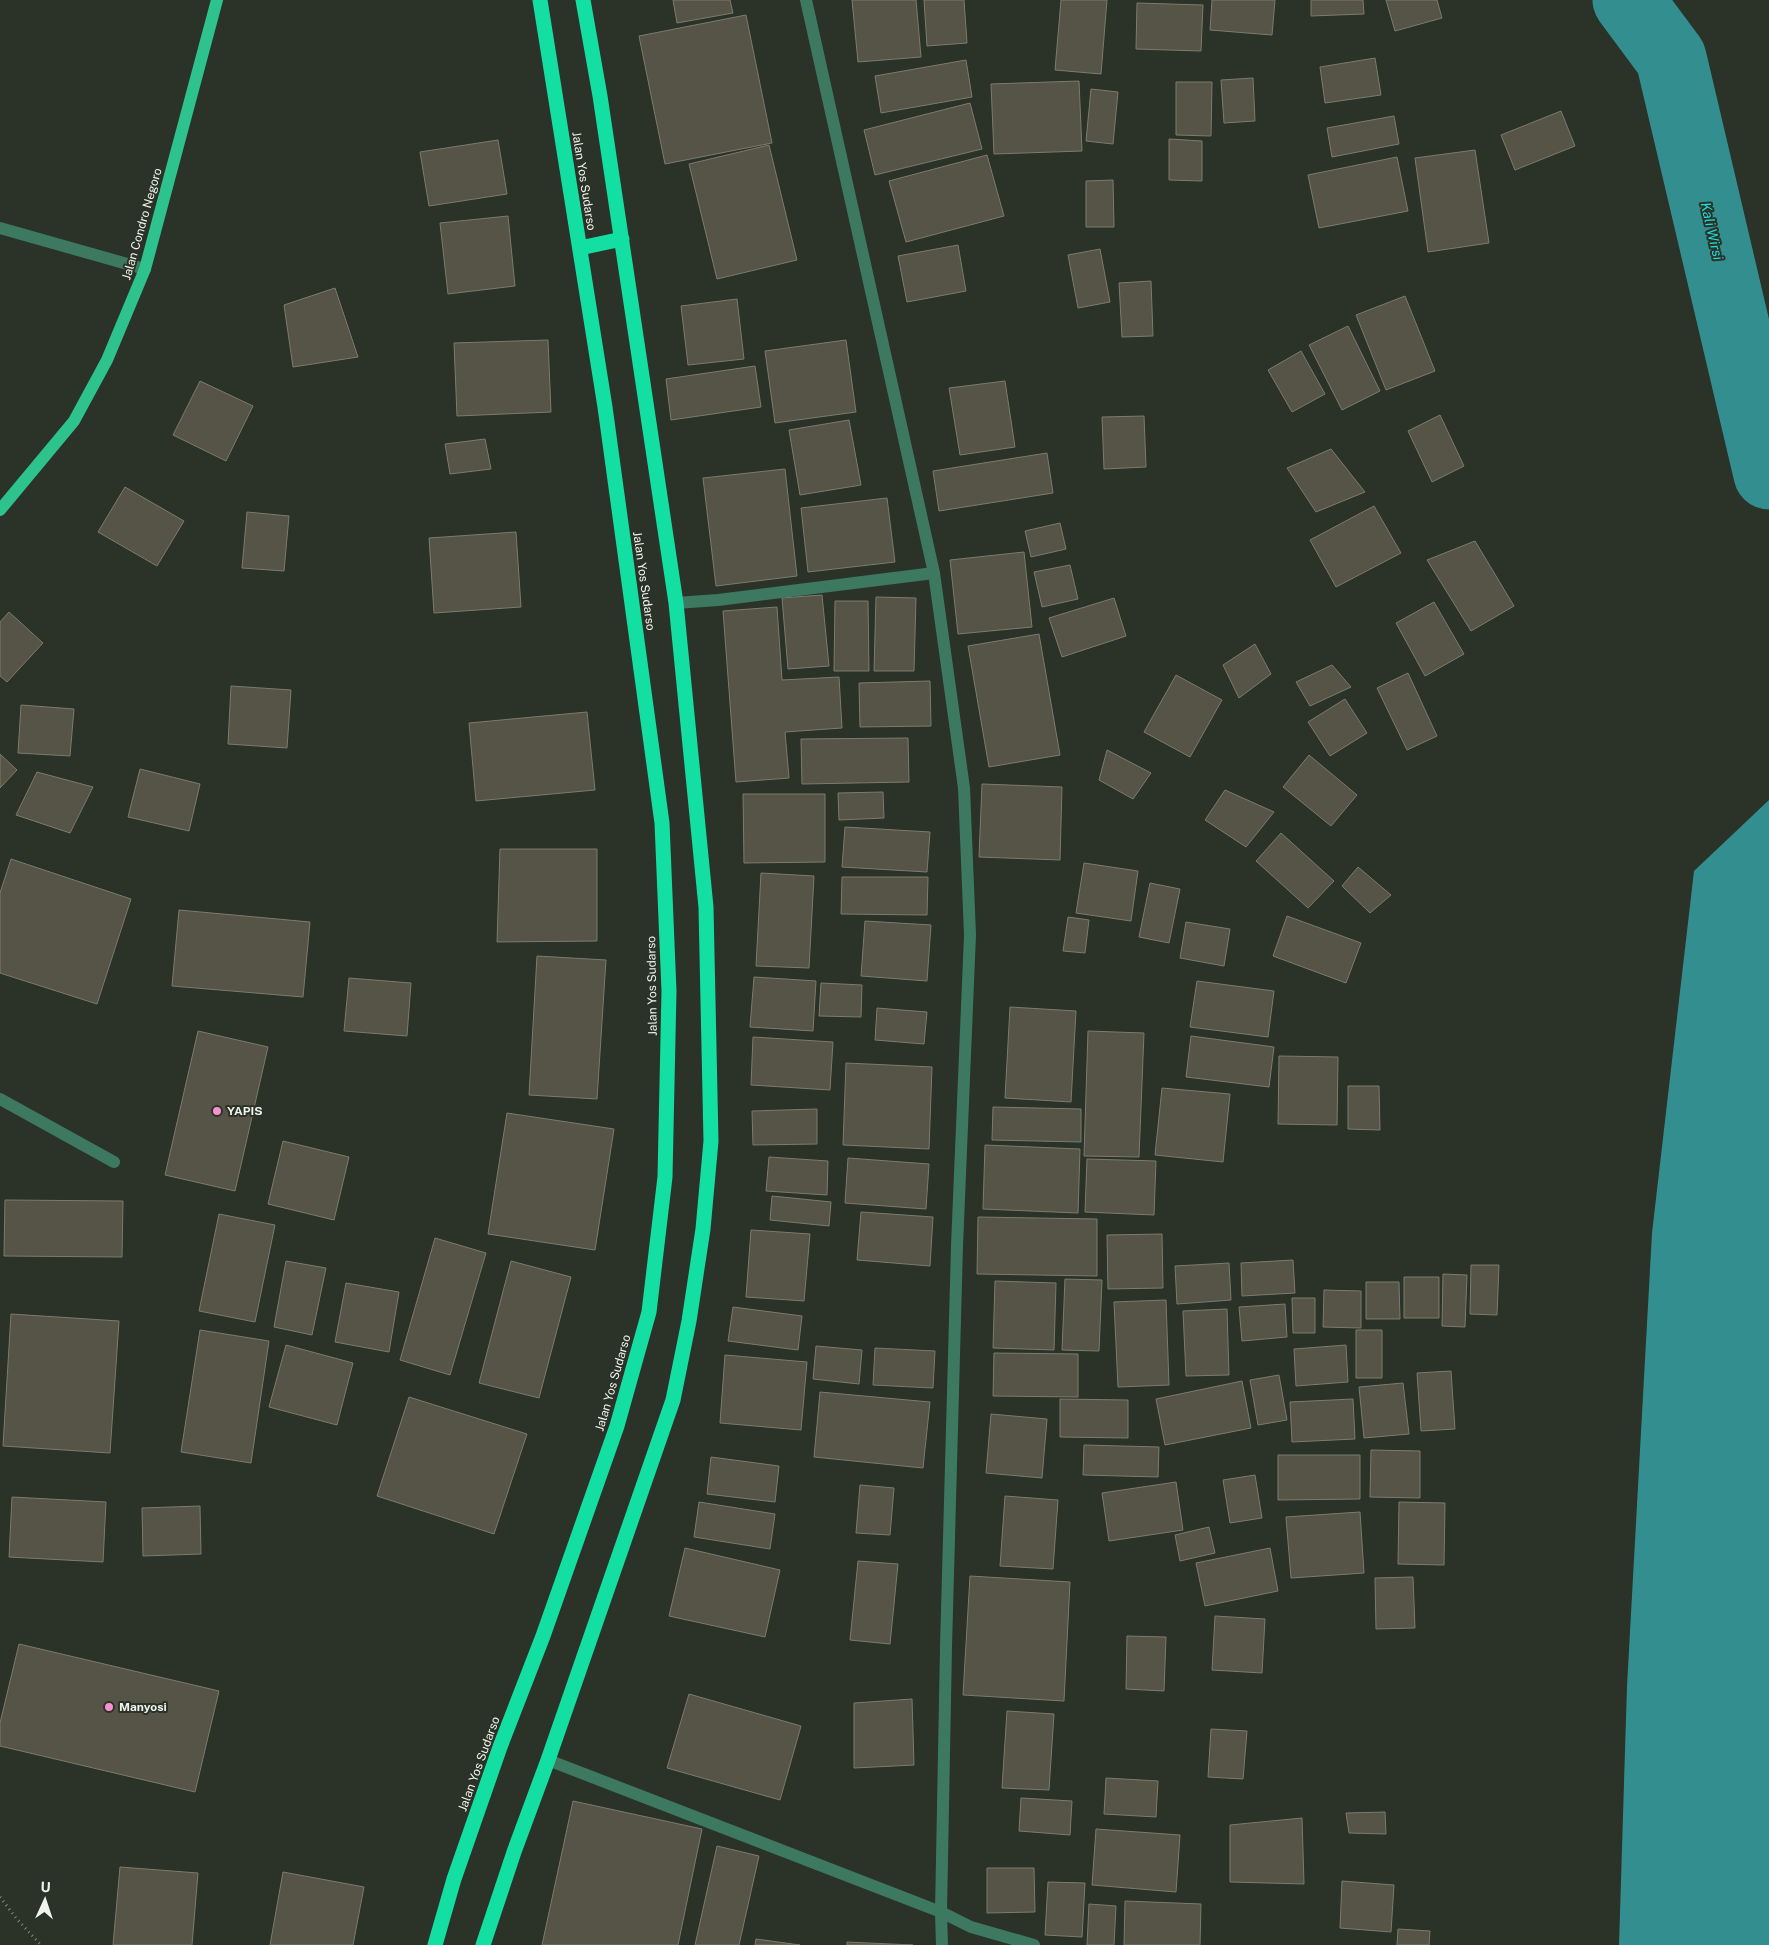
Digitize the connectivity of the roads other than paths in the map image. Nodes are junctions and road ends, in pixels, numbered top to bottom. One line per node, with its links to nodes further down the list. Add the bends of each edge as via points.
1 (217, 0): 8 (main road, Jalan Condro Negoro)
2 (540, 0): 7 (highway, Jalan Yos Sudarso)
3 (583, 0): 6 (highway)
4 (806, 0): 10 (street)
5 (0, 228): 8 (street)
6 (622, 239): 7 (highway); 11 (highway)
7 (580, 248): 16 (highway, Jalan Yos Sudarso, via 662,823 669,991 665,1177 649,1312 617,1426 500,1747 454,1879)
8 (145, 269): 9 (main road, Jalan Condro Negoro, via 107,360 74,421)
9 (0, 510)
10 (934, 574): 11 (street); 15 (street, via 964,788 970,935 957,1246)
11 (676, 604): 14 (highway, via 706,907 711,1141 703,1228 673,1400)
12 (0, 1099): 13 (street)
13 (114, 1162)
14 (548, 1760): 15 (street); 17 (highway)
15 (941, 1912): 18 (street); 19 (street, via 972,1927)
16 (435, 1945)
17 (483, 1945)
18 (942, 1945)
19 (1034, 1945)

